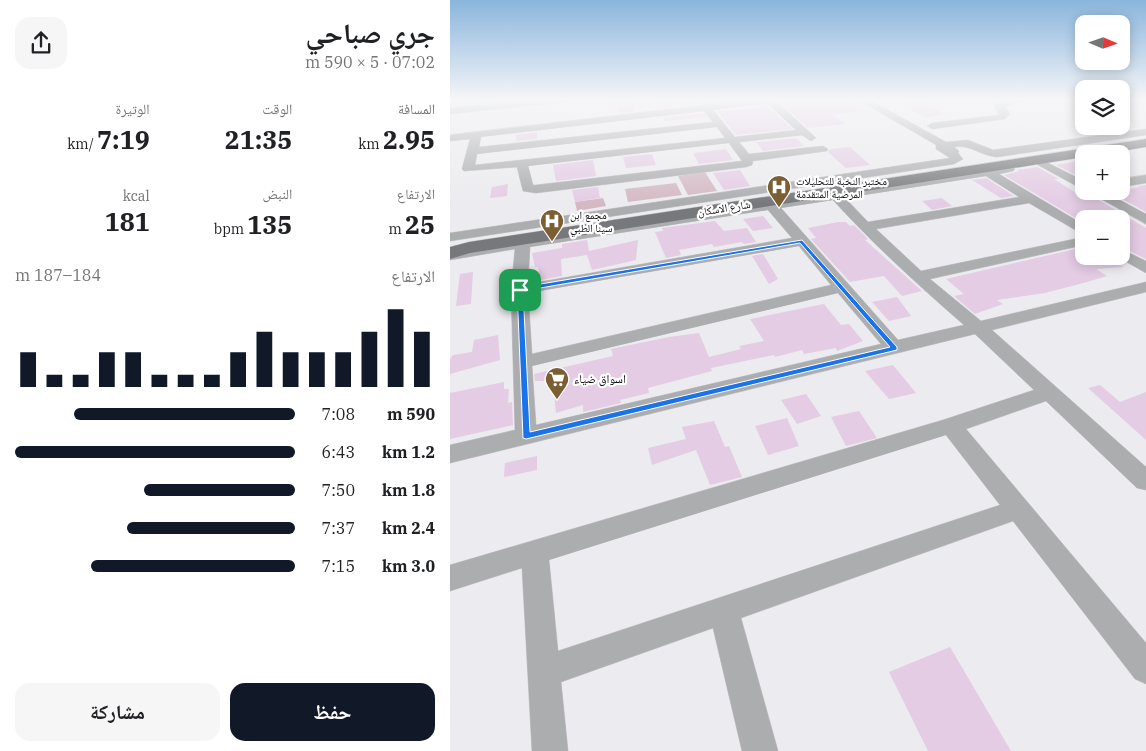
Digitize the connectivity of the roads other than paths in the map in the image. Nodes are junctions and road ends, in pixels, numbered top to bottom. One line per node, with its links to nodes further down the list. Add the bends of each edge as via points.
1 (479, 134): 9 (street)
2 (628, 134): 20 (street)
3 (728, 134): 12 (street)
4 (783, 134): 12 (street)
5 (806, 134): 23 (street, via 823,149)
6 (925, 134): 16 (street)
7 (946, 134): 14 (street)
8 (1137, 134): 13 (street)
9 (476, 135): 11 (street); 20 (street)
10 (1146, 136): 13 (main road, شارع الاسكان)
11 (450, 138)
12 (732, 139): 23 (street); 24 (street)
13 (1110, 140): 14 (street, via 997,154); 26 (main road, شارع الاسكان)
14 (962, 143): 16 (street); 26 (street)
15 (1146, 143): 17 (main road, شارع الاسكان)
16 (945, 145): 26 (street); 30 (street, via 940,147 956,160)
17 (1130, 146)
18 (1146, 147): 19 (street)
19 (1130, 150)
20 (472, 151): 24 (street, via 468,169)
21 (1075, 156): 26 (main road, شارع الاسكان)
22 (1075, 157): 25 (street)
23 (746, 158): 24 (street, via 746,164 536,189 527,188)
24 (522, 163)
25 (1042, 163): 26 (street); 28 (street)
26 (987, 167): 30 (main road, شارع الاسكان); 31 (street); 32 (street); 35 (main road, شارع الاسكان)
27 (1146, 179): 29 (street)
28 (1075, 181)
29 (1130, 182)
30 (787, 188): 36 (main road, شارع الاسكان)
31 (837, 197): 34 (street); 39 (street)
32 (1031, 199): 38 (street); 39 (street)
33 (1109, 200): 37 (street)
34 (773, 207): 35 (street); 43 (street)
35 (724, 211): 40 (main road, شارع الاسكان); 42 (street)
36 (588, 218): 40 (main road, شارع الاسكان); 41 (street)
37 (1146, 220)
38 (1075, 226)
39 (865, 227): 48 (street)
40 (557, 230): 42 (main road, شارع الاسكان)
41 (450, 238): 42 (main road, شارع الاسكان)
42 (527, 238): 45 (main road, شارع الاسكان); 51 (street)
43 (802, 241): 49 (street); 51 (street)
44 (1075, 243): 48 (street)
45 (450, 254)
46 (1130, 258): 47 (street)
47 (1146, 268)
48 (918, 277): 52 (street)
49 (842, 287): 53 (street); 54 (street)
50 (1146, 287): 52 (street)
51 (520, 290): 54 (street)
52 (979, 328): 53 (street); 55 (street)
53 (895, 349): 57 (street)
54 (522, 362): 57 (street)
55 (1051, 392): 56 (street); 59 (street)
56 (951, 426): 60 (street); 61 (street)
57 (526, 436): 58 (street)
58 (450, 454)
59 (1146, 480)
60 (1018, 509): 63 (street); 64 (street)
61 (535, 552): 62 (street); 65 (street)
62 (450, 578)
63 (724, 610): 65 (street); 67 (street)
64 (1146, 668)
65 (544, 672): 66 (street)
66 (550, 751)
67 (760, 751)

